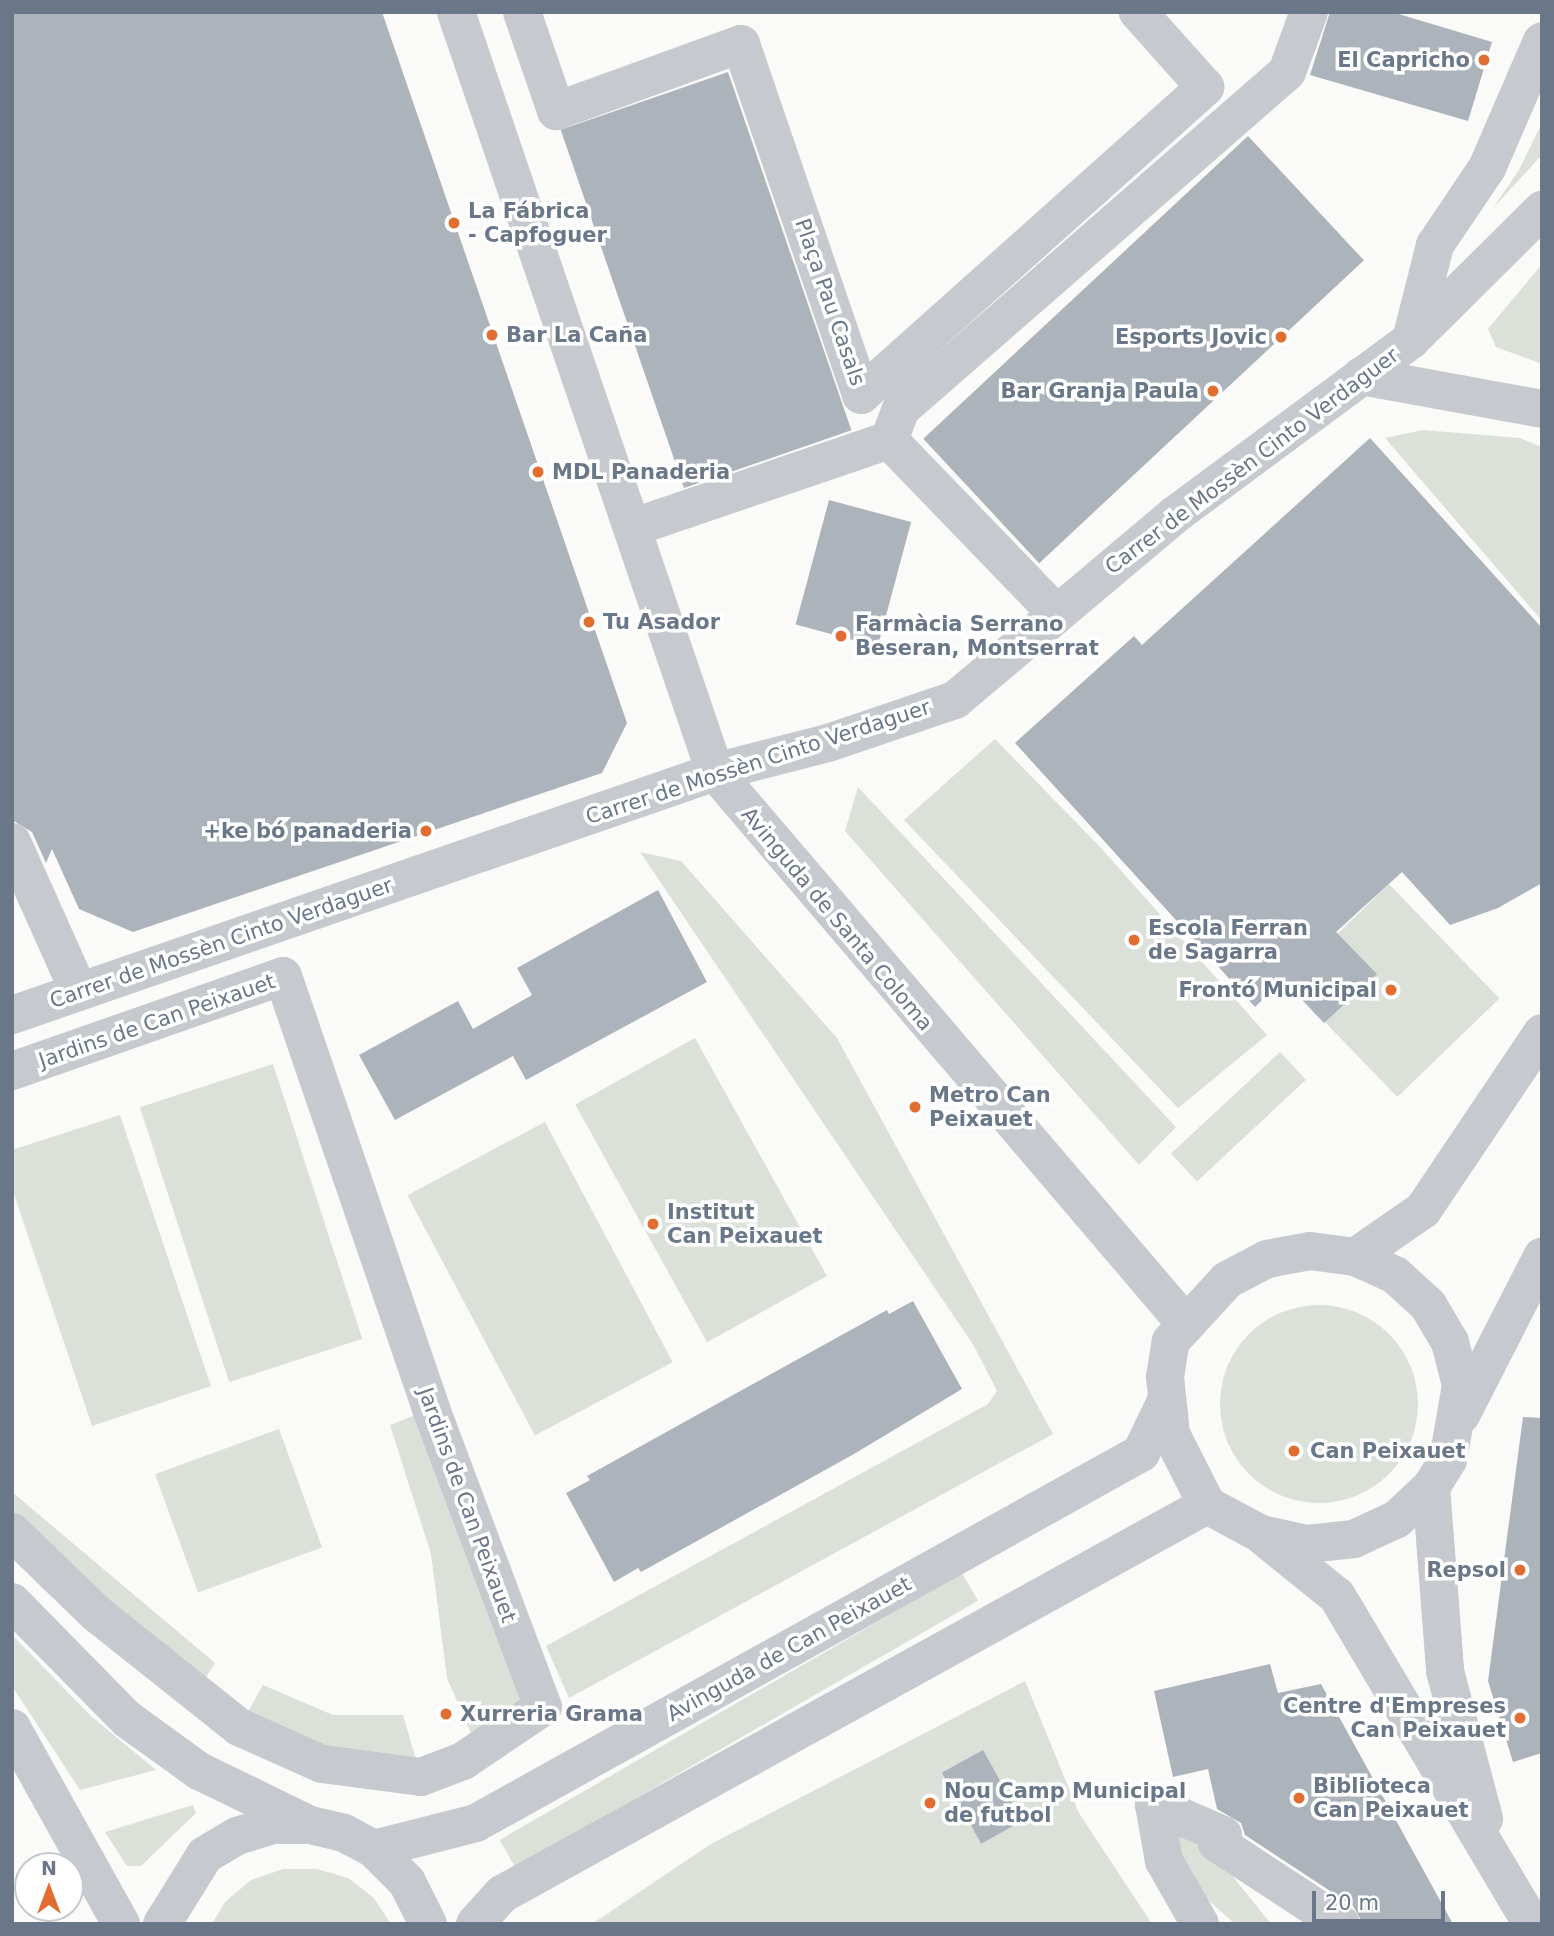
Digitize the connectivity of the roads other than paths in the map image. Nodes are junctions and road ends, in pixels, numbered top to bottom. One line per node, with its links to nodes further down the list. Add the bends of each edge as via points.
1 (456, 12): 11 (street, Avinguda de Santa Coloma)
2 (522, 12): 3 (street, Plaça Pau Casals, via 556,111 741,44 860,395 1205,87)
3 (1138, 12)
4 (1309, 12): 10 (street, via 1287,72 901,409)
5 (1542, 41): 7 (street, Carrer de Mossèn Cinto Verdaguer, via 1487,168 1436,245)
6 (1542, 210): 7 (street, Carrer de Mossèn Cinto Verdaguer)
7 (1410, 340): 8 (street, Carrer de Mossèn Cinto Verdaguer)
8 (1361, 376): 9 (street); 12 (street, Carrer de Mossèn Cinto Verdaguer, via 1176,514)
9 (1542, 409)
10 (889, 440): 11 (street); 12 (street)
11 (634, 527): 13 (street, Avinguda de Santa Coloma)
12 (1057, 614): 13 (street, Carrer de Mossèn Cinto Verdaguer, via 955,700 828,743)
13 (715, 772): 15 (street, Carrer de Mossèn Cinto Verdaguer); 21 (street, Avinguda de Santa Coloma)
14 (12, 842): 15 (street)
15 (79, 992): 16 (street, Carrer de Mossèn Cinto Verdaguer)
16 (12, 1015)
17 (1538, 1048): 19 (street, via 1423,1210)
18 (12, 1071): 26 (street, Jardins de Can Peixauet, via 283,976 431,1409 542,1707 463,1761 421,1777 322,1764 239,1727 98,1615)
19 (1355, 1257): 21 (street, via 1310,1251 1266,1259 1227,1280); 23 (street, via 1395,1275 1428,1305 1450,1342 1461,1385)
20 (1542, 1257): 23 (street)
21 (1184, 1322): 22 (street, via 1171,1341)
22 (1167, 1399): 25 (street, via 1171,1434); 31 (street, Avinguda de Can Peixauet, via 1141,1454 485,1818)
23 (1456, 1426): 24 (street, via 1448,1460)
24 (1431, 1487): 27 (street, via 1397,1519 1354,1539 1307,1544); 32 (street, via 1445,1671)
25 (1207, 1505): 27 (street); 36 (street, via 502,1895)
26 (12, 1532)
27 (1261, 1534): 32 (street, via 1337,1596)
28 (12, 1602): 30 (street, via 127,1718 199,1771)
29 (12, 1728): 34 (street)
30 (310, 1825): 31 (street, via 344,1833); 33 (street, via 273,1825 237,1836 205,1856)
31 (374, 1849): 35 (street, via 407,1882)
32 (1491, 1852): 39 (street)
33 (152, 1921)
34 (121, 1924)
35 (428, 1924)
36 (475, 1924)
37 (1200, 1924): 38 (street, via 1164,1861 1154,1805 1223,1835 1217,1843)
38 (1341, 1924)
39 (1532, 1924)

